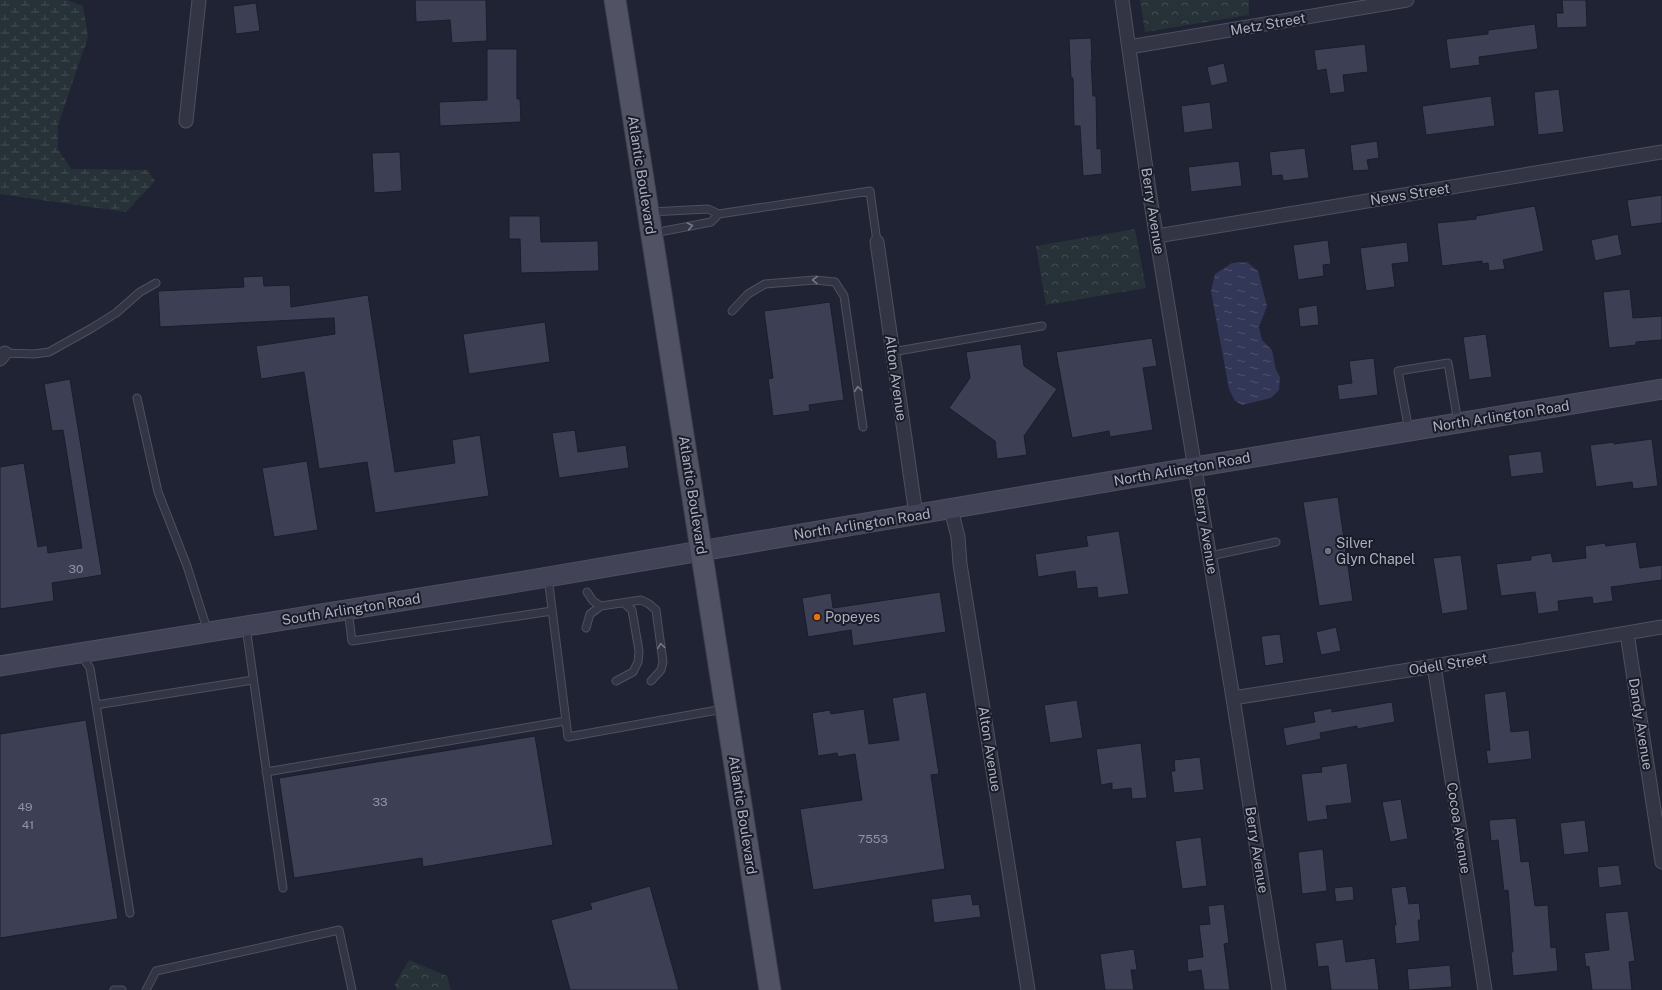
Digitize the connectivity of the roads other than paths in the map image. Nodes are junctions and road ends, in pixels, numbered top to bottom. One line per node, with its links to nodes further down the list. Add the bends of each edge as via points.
1 (199, 0): 6 (street)
2 (615, 0): 8 (main road, Atlantic Boulevard)
3 (1122, 0): 5 (street, Berry Avenue)
4 (1407, 0): 5 (street, Metz Street)
5 (1129, 47): 11 (street, Berry Avenue)
6 (186, 121)
7 (1662, 152): 11 (street, News Street)
8 (648, 212): 9 (lane, via 708,209); 10 (main road, Atlantic Boulevard)
9 (719, 214): 10 (lane, one-way to 9, via 711,222); 12 (lane, via 870,190)
10 (652, 234): 27 (main road, Atlantic Boulevard)
11 (1157, 236): 23 (street, Berry Avenue)
12 (877, 242): 16 (street, Alton Avenue)
13 (156, 283): 17 (lane, via 140,292 116,313 49,352)
14 (732, 312): 21 (lane, one-way to 14, via 844,296 835,282 815,280 765,284 748,294)
15 (1042, 326): 16 (lane)
16 (892, 352): 25 (street, Alton Avenue)
17 (3, 356)
18 (1662, 389): 20 (main road, North Arlington Road)
19 (137, 398): 38 (lane, via 158,492 187,566)
20 (1458, 423): 22 (main road, North Arlington Road); 22 (lane, via 1448,363 1398,372)
21 (863, 427)
22 (1409, 431): 23 (main road, North Arlington Road)
23 (1195, 467): 24 (main road, North Arlington Road); 28 (street, Berry Avenue)
24 (952, 509): 25 (main road, North Arlington Road); 59 (street, Alton Avenue)
25 (916, 515): 27 (main road, North Arlington Road)
26 (1276, 542): 28 (lane)
27 (702, 551): 29 (main road, South Arlington Road); 48 (main road, Atlantic Boulevard)
28 (1210, 556): 46 (street, Berry Avenue)
29 (548, 577): 33 (main road, South Arlington Road); 34 (lane)
30 (587, 592): 32 (lane, via 593,601)
31 (624, 603): 32 (lane); 44 (lane, via 632,610 639,651 638,662 633,672); 45 (lane, one-way to 31, via 661,670 663,662 656,610 641,600)
32 (601, 606): 37 (lane, via 590,614)
33 (348, 610): 34 (lane, via 352,641); 35 (main road, South Arlington Road)
34 (552, 611): 49 (lane)
35 (246, 626): 38 (main road, South Arlington Road); 43 (lane)
36 (1662, 627): 39 (street, Odell Street)
37 (586, 628)
38 (208, 632): 40 (main road, South Arlington Road)
39 (1627, 633): 42 (street, Odell Street); 51 (street, Dandy Avenue)
40 (80, 653): 41 (main road, South Arlington Road); 47 (lane, via 90,668)
41 (0, 666)
42 (1434, 666): 46 (street, Odell Street); 61 (street, Cocoa Avenue)
43 (253, 680): 47 (lane); 50 (lane)
44 (616, 681)
45 (651, 681)
46 (1233, 698): 60 (street, Berry Avenue)
47 (96, 705): 53 (lane)
48 (726, 709): 49 (lane, via 568,737); 58 (main road, Atlantic Boulevard)
49 (565, 721): 50 (lane)
50 (266, 772): 52 (lane)
51 (1662, 862)
52 (283, 888)
53 (130, 913)
54 (114, 990): 55 (lane)
55 (122, 990)
56 (146, 990): 57 (lane, via 156,971 339,930)
57 (352, 990)
58 (770, 990)
59 (1028, 990)
60 (1279, 990)
61 (1485, 990)

